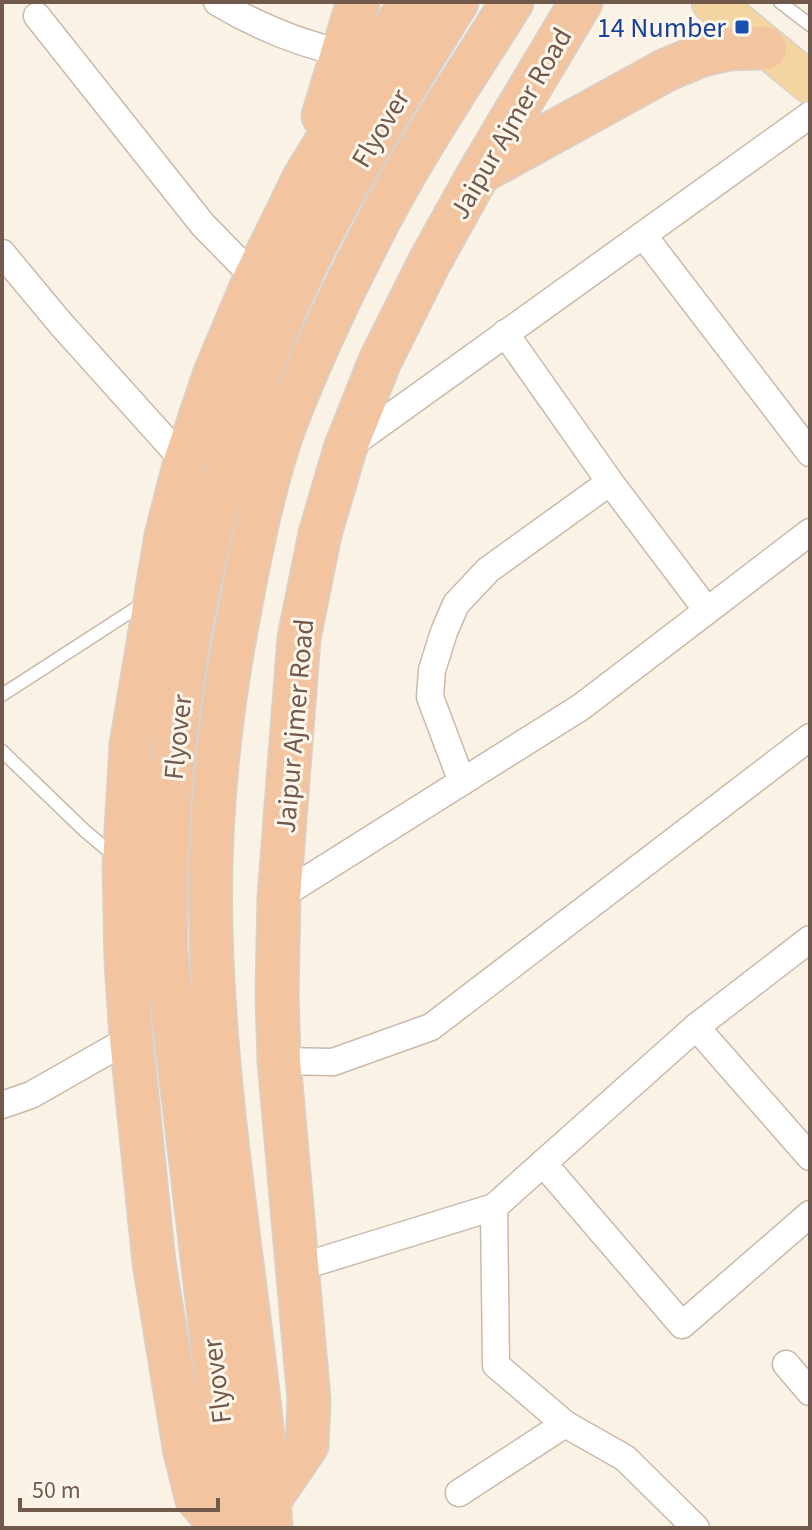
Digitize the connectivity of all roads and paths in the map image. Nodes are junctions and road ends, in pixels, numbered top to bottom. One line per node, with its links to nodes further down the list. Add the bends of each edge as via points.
1 (217, 2): 12 (street, via 306,45)
2 (358, 2): 12 (highway)
3 (410, 2): 16 (highway)
4 (457, 2): 50 (highway, Flyover, via 341,195 251,394 192,618 176,724 165,876 166,952)
5 (512, 2): 48 (highway, Flyover, via 392,197 329,319 284,429 251,548 235,635 218,772 211,932 226,1133)
6 (581, 2): 15 (highway, Jaipur Ajmer Road)
7 (712, 2): 11 (main road)
8 (780, 2): 10 (lane)
9 (37, 16): 19 (street, via 203,225)
10 (810, 25)
11 (765, 48): 13 (main road); 15 (highway, via 729,49 666,70)
12 (343, 53): 16 (highway)
13 (810, 83)
14 (810, 115): 17 (street)
15 (479, 173): 21 (highway, Jaipur Ajmer Road, via 380,361)
16 (304, 178): 19 (highway)
17 (643, 235): 20 (street); 22 (street)
18 (2, 253): 23 (street)
19 (255, 278): 23 (highway)
20 (505, 333): 21 (street); 24 (street)
21 (345, 449): 33 (highway, Jaipur Ajmer Road, via 320,534 299,638)
22 (810, 453)
23 (185, 462): 26 (highway)
24 (610, 482): 27 (street); 31 (street, via 488,570 456,604 432,670 430,697)
25 (810, 532): 27 (street)
26 (154, 596): 28 (lane); 32 (highway, via 131,745)
27 (706, 609): 31 (street, via 581,707)
28 (2, 695)
29 (810, 737): 37 (street, via 431,1027 333,1062)
30 (2, 751): 32 (lane)
31 (462, 782): 33 (street)
32 (124, 865): 36 (highway)
33 (279, 897): 37 (highway, Jaipur Ajmer Road)
34 (810, 939): 35 (street)
35 (696, 1027): 39 (street); 40 (street)
36 (131, 1038): 38 (street, via 31,1095); 49 (highway, via 154,1262 184,1447 196,1497)
37 (279, 1061): 43 (highway, Jaipur Ajmer Road)
38 (2, 1105)
39 (810, 1157)
40 (543, 1163): 41 (street); 42 (street, via 682,1325)
41 (494, 1207): 43 (street); 46 (street, via 496,1365)
42 (810, 1214)
43 (297, 1268): 48 (highway, Jaipur Ajmer Road, via 309,1400 307,1445)
44 (786, 1364): 45 (street)
45 (810, 1392)
46 (565, 1424): 47 (street); 51 (street, via 625,1458)
47 (459, 1493)
48 (270, 1514)
49 (223, 1528)
50 (231, 1528)
51 (696, 1528)

